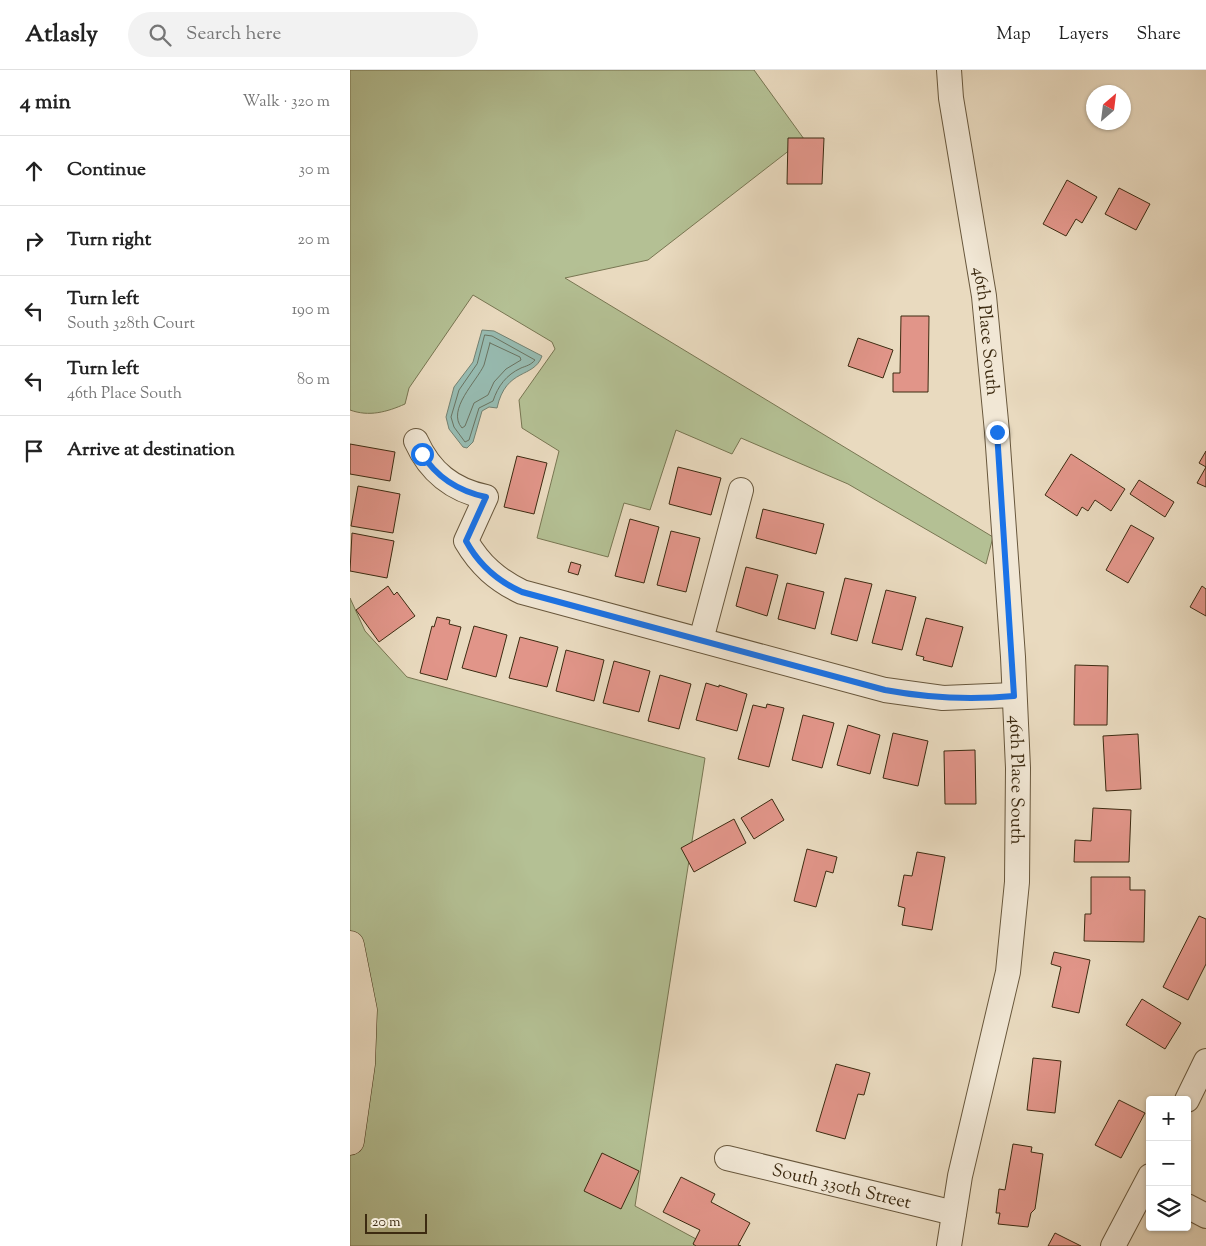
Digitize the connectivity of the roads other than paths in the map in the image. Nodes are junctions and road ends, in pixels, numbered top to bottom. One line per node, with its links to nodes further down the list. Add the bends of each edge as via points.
1 (949, 70): 5 (street, 46th Place South, via 984,296 997,432)
2 (416, 441): 4 (street, via 429,465 439,475 461,490 486,497 466,541 485,568 498,578 522,592)
3 (741, 490): 4 (street)
4 (701, 640): 5 (street, via 885,690 967,699)
5 (1014, 696): 13 (street, 46th Place South, via 1018,768 1017,882 1008,972)
6 (350, 945): 9 (main road, via 363,1010 361,1064)
7 (1206, 1061): 8 (street)
8 (1189, 1096)
9 (350, 1141)
10 (727, 1158): 13 (street, South 330th Street)
11 (1146, 1186): 16 (street)
12 (1191, 1208): 14 (street)
13 (954, 1213): 15 (street, 46th Place South)
14 (1206, 1216)
15 (949, 1246)
16 (1113, 1246)

